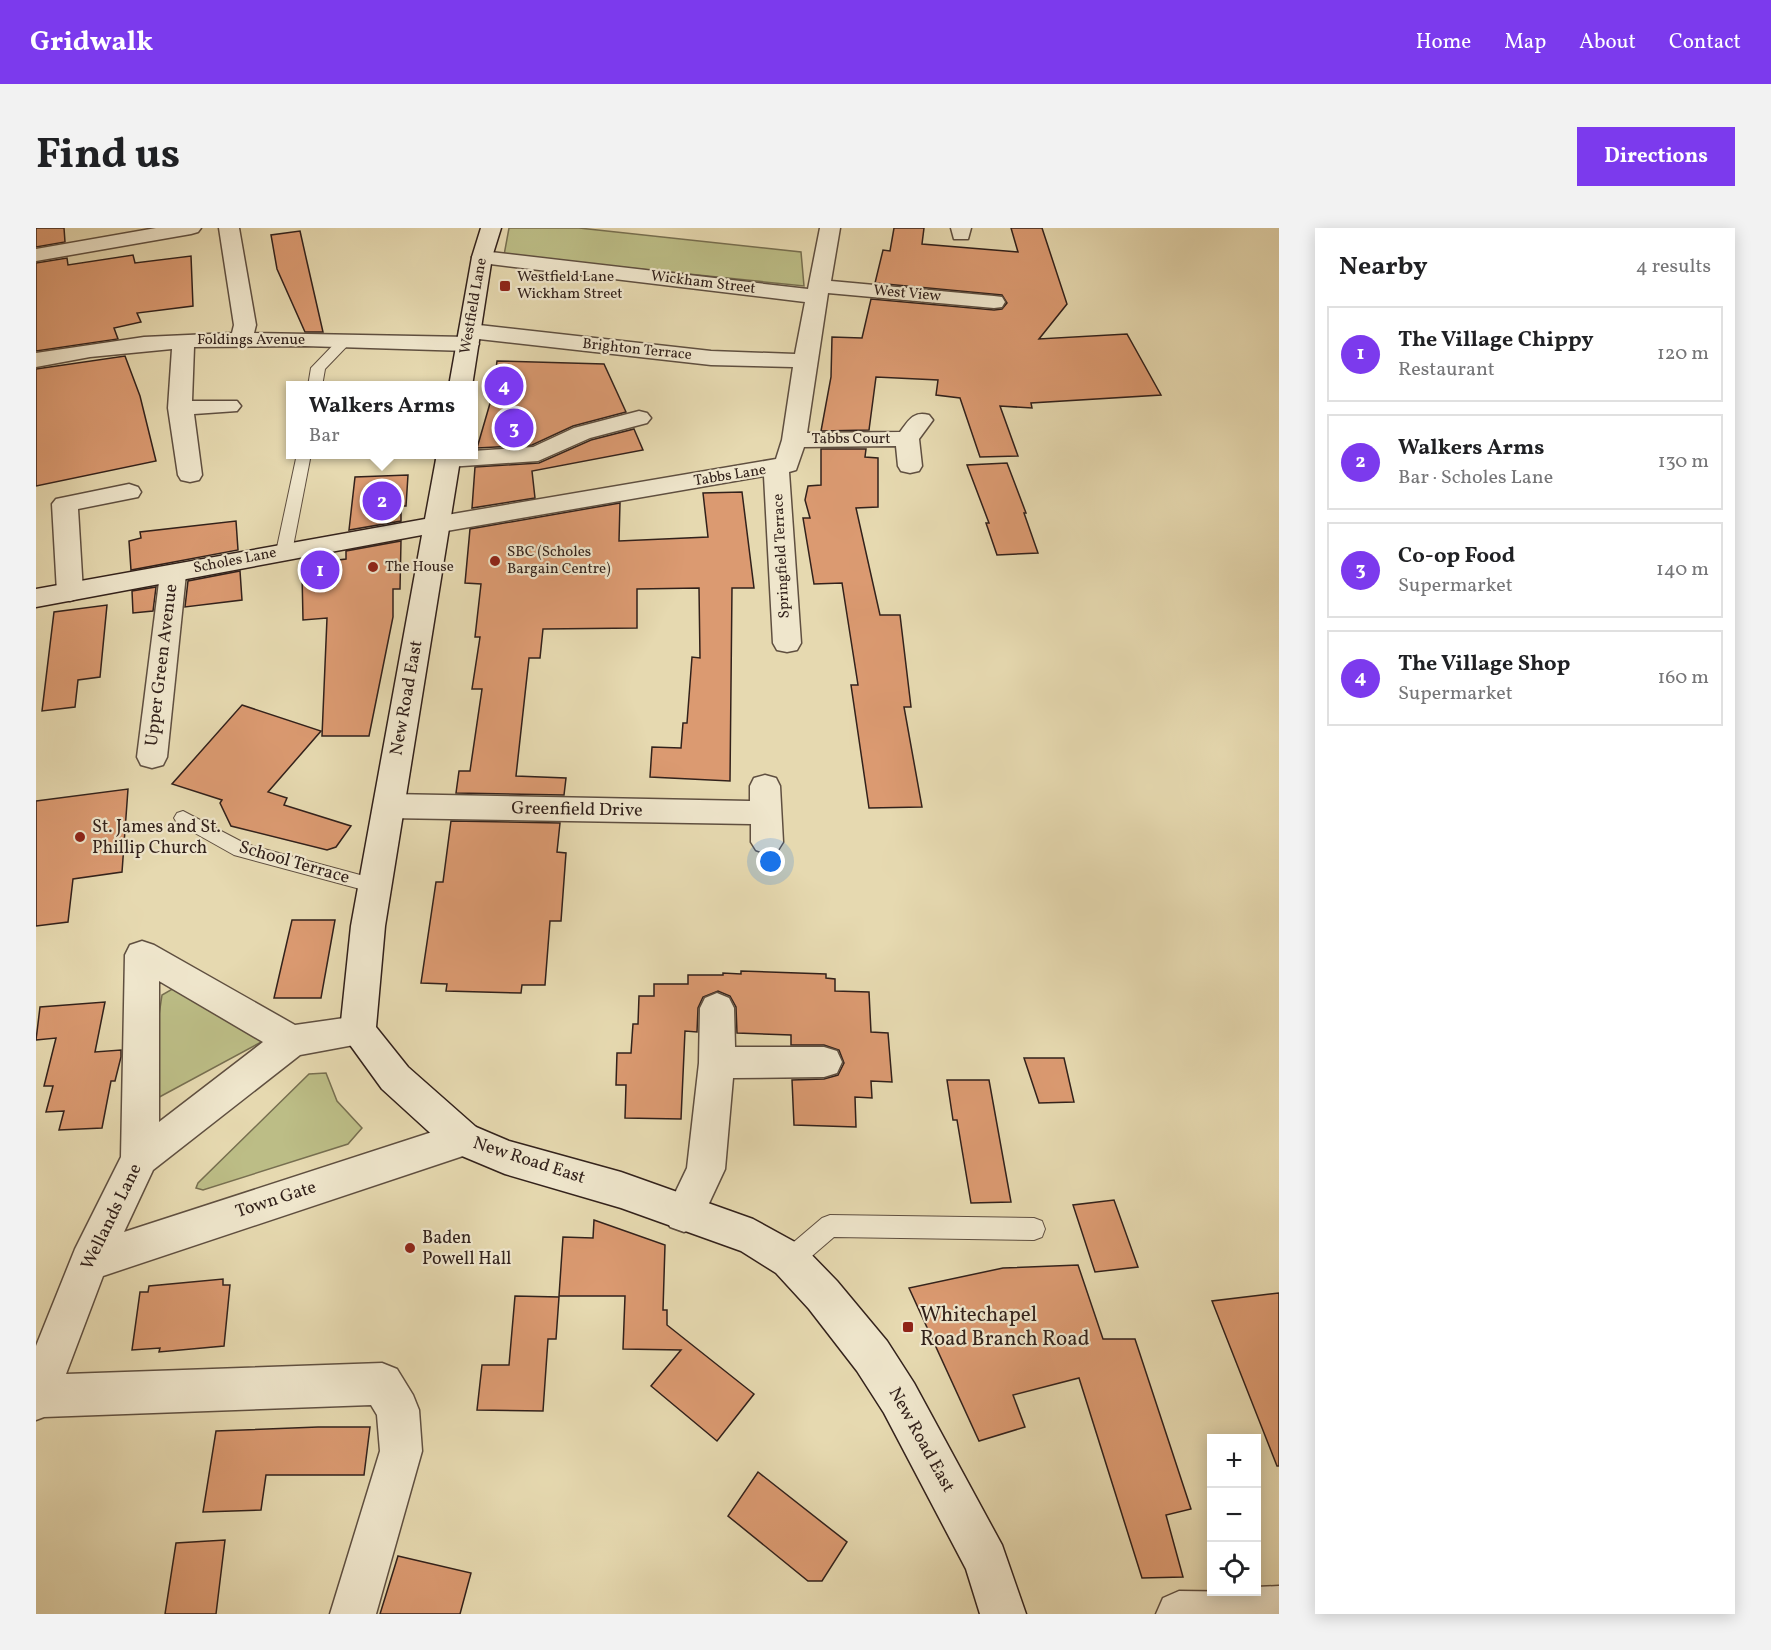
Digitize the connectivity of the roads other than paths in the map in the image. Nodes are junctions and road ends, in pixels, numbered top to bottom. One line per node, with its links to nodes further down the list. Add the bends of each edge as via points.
1 (191, 228): 5 (street)
2 (229, 228): 10 (street, via 245,325)
3 (491, 228): 6 (street, Westfield Lane)
4 (830, 228): 7 (street, Tabbs Lane)
5 (36, 255)
6 (482, 257): 7 (street, Wickham Street); 9 (street, Westfield Lane)
7 (819, 291): 8 (street, West View); 14 (street, Tabbs Lane)
8 (994, 302)
9 (469, 337): 12 (street, Foldings Avenue); 14 (street, Brighton Terrace, via 711,358); 16 (street, Westfield Lane)
10 (242, 338): 11 (street, Foldings Avenue); 12 (street, Foldings Avenue)
11 (184, 340): 13 (street, Foldings Avenue); 18 (street)
12 (344, 342): 15 (lane, via 318,368)
13 (36, 360)
14 (805, 361): 20 (street, Tabbs Lane)
15 (316, 381)
16 (461, 381)
17 (229, 406): 18 (street)
18 (180, 408): 26 (street)
19 (639, 418): 21 (street, via 582,433 538,454)
20 (794, 440): 24 (street, Tabbs Court, via 914,430); 25 (street, Tabbs Lane, via 787,465)
21 (478, 456)
22 (303, 459): 29 (lane)
23 (448, 459): 28 (street)
24 (910, 466)
25 (776, 468): 28 (street, Tabbs Lane); 33 (street, Springfield Terrace)
26 (190, 475)
27 (129, 492): 31 (street, via 65,504)
28 (435, 525): 29 (street, Scholes Lane); 35 (street, New Road East)
29 (284, 552): 30 (street, Scholes Lane)
30 (173, 574): 31 (street, Scholes Lane); 34 (street, Upper Green Avenue)
31 (70, 592): 32 (street, Scholes Lane)
32 (36, 598)
33 (787, 643)
34 (152, 757)
35 (389, 806): 36 (street, Greenfield Drive); 38 (street, New Road East)
36 (765, 813)
37 (183, 818): 38 (lane, School Terrace, via 241,850)
38 (375, 886): 40 (street, New Road East)
39 (717, 1008): 43 (street)
40 (358, 1031): 41 (street); 44 (street, New Road East, via 395,1077)
41 (291, 1041): 45 (street); 45 (street, Wellands Lane, via 142,955)
42 (824, 1062): 43 (street)
43 (717, 1063): 46 (street, via 706,1169)
44 (463, 1139): 46 (street, New Road East, via 505,1157 621,1190); 49 (street, Town Gate)
45 (140, 1158): 49 (street, Wellands Lane)
46 (684, 1215): 48 (street, New Road East, via 753,1237)
47 (1034, 1229): 48 (lane, via 830,1227)
48 (790, 1260): 53 (street, New Road East, via 872,1356 899,1398 986,1561)
49 (89, 1262): 50 (street, Wellands Lane)
50 (36, 1397): 52 (street, via 382,1384 398,1410 401,1451)
51 (1279, 1609): 54 (street)
52 (352, 1614)
53 (1003, 1614)
54 (1179, 1614)

